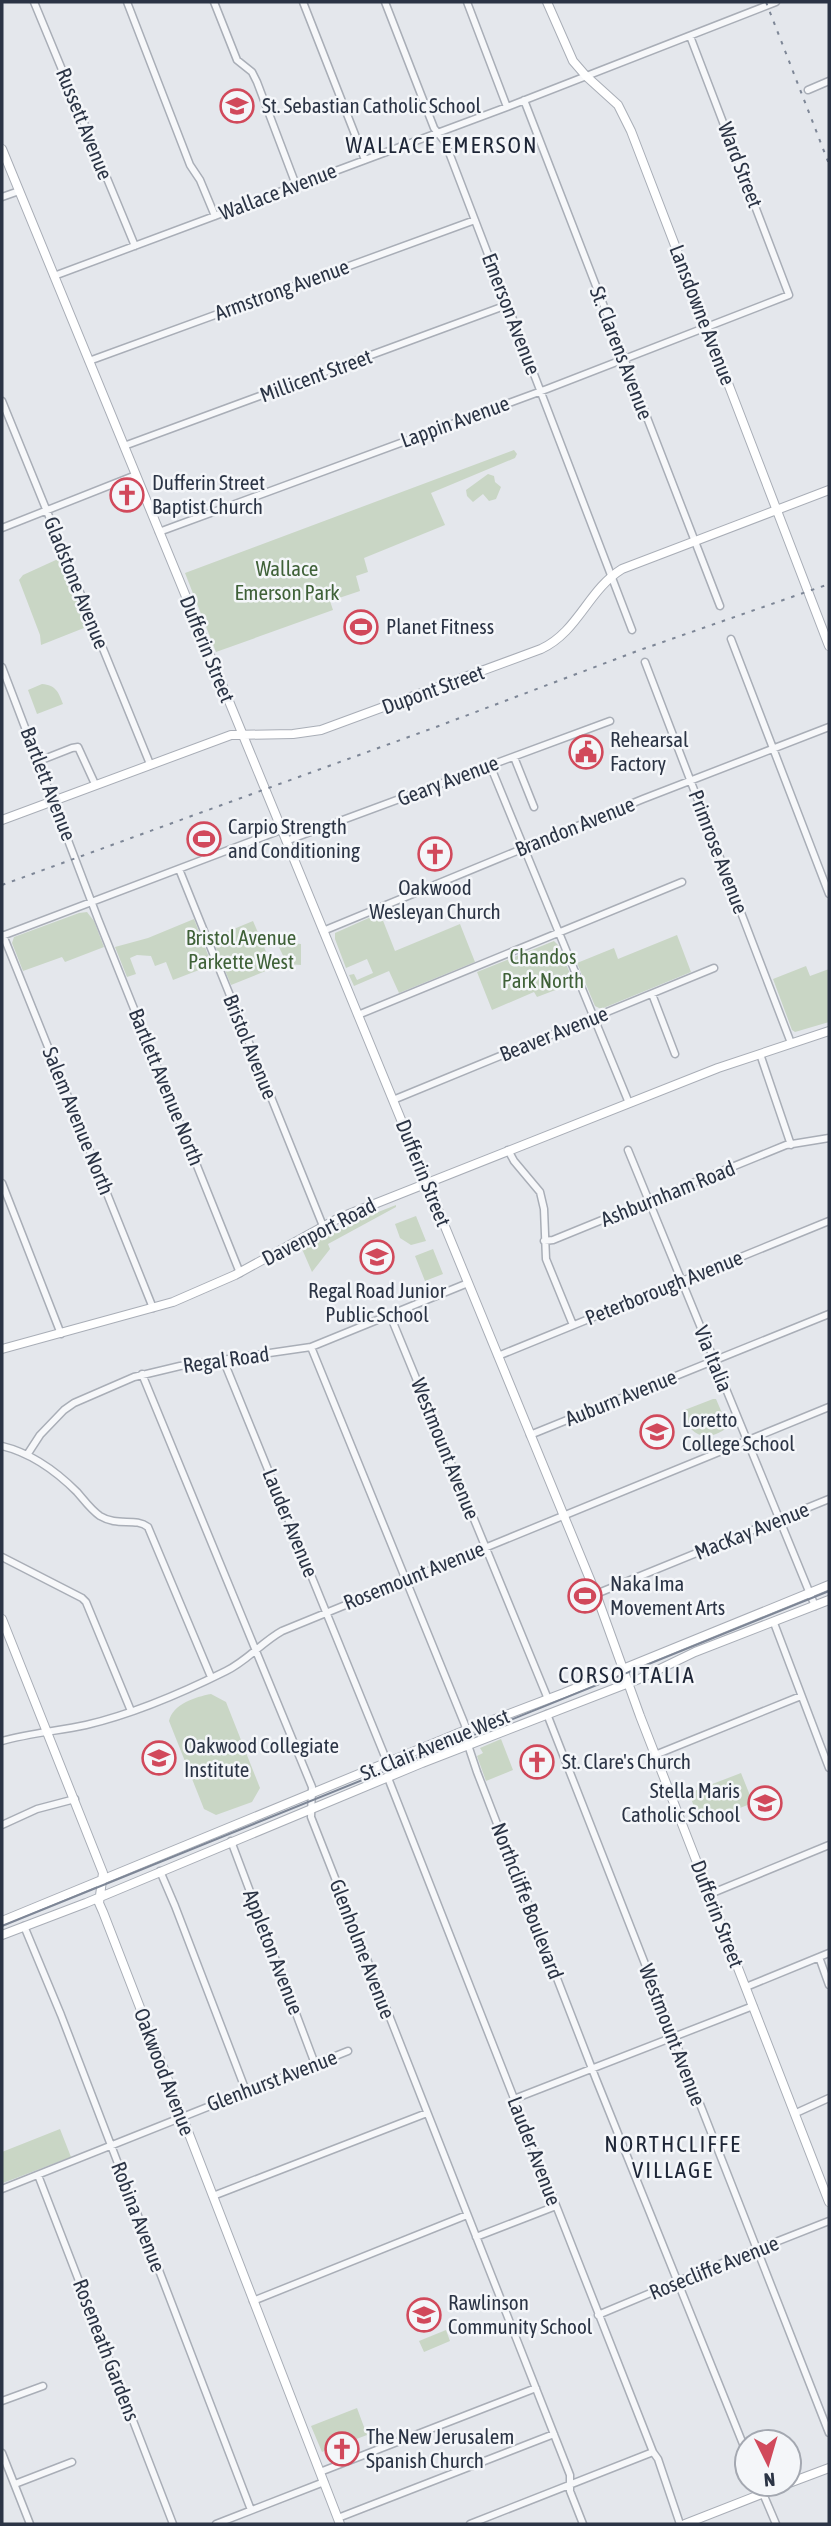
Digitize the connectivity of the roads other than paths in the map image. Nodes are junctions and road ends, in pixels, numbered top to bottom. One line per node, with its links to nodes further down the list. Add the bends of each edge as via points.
1 (34, 2): 23 (street, Russett Avenue)
2 (127, 2): 21 (street, via 190,165)
3 (215, 2): 18 (street, via 237,60 257,82)
4 (303, 2): 17 (street)
5 (385, 2): 15 (street, Emerson Avenue)
6 (467, 2): 14 (street)
7 (547, 2): 10 (main road, Lansdowne Avenue, via 567,51)
8 (776, 2): 9 (street, Wallace Avenue)
9 (690, 36): 10 (street, Wallace Avenue); 25 (street, Ward Street)
10 (586, 76): 13 (street, Wallace Avenue); 27 (main road, Lansdowne Avenue, via 618,105 632,131)
11 (829, 81): 12 (street)
12 (808, 90)
13 (524, 100): 14 (street, Wallace Avenue); 28 (street, St. Clarens Avenue)
14 (507, 107): 15 (street, Wallace Avenue)
15 (438, 132): 17 (street, Wallace Avenue); 22 (street, Emerson Avenue)
16 (2, 149): 19 (main road, Dufferin Street)
17 (365, 160): 18 (street, Wallace Avenue)
18 (296, 185): 21 (street, Wallace Avenue)
19 (19, 191): 20 (street); 24 (main road, Dufferin Street)
20 (2, 197)
21 (215, 216): 23 (street, Wallace Avenue)
22 (475, 220): 26 (street, Emerson Avenue); 29 (street, Armstrong Avenue)
23 (135, 246): 24 (street, Wallace Avenue)
24 (54, 276): 29 (main road, Dufferin Street)
25 (789, 295): 27 (street, Lappin Avenue)
26 (507, 305): 30 (street, Emerson Avenue); 32 (street, Millicent Street)
27 (706, 327): 28 (street, Lappin Avenue); 36 (main road, Lansdowne Avenue)
28 (624, 358): 30 (street, Lappin Avenue); 39 (street, St. Clarens Avenue)
29 (89, 361): 32 (main road, Dufferin Street)
30 (541, 390): 38 (street, Lappin Avenue); 40 (street, Emerson Avenue)
31 (2, 401): 35 (street, Gladstone Avenue)
32 (124, 446): 33 (main road, Dufferin Street)
33 (136, 475): 35 (street); 38 (main road, Dufferin Street)
34 (829, 490): 36 (main road, Dupont Street)
35 (47, 510): 37 (street); 53 (street, Gladstone Avenue)
36 (777, 510): 39 (main road, Dupont Street); 44 (main road, Lansdowne Avenue)
37 (2, 528)
38 (159, 532): 49 (main road, Dufferin Street)
39 (695, 542): 40 (main road, Dupont Street); 41 (street, St. Clarens Avenue)
40 (612, 576): 42 (street, Emerson Avenue); 49 (main road, Dupont Street, via 567,632 541,649 321,730)
41 (720, 606)
42 (632, 630)
43 (731, 639): 50 (street)
44 (829, 646)
45 (645, 662): 55 (street, Primrose Avenue)
46 (2, 667): 52 (street, Bartlett Avenue)
47 (610, 721): 51 (street, Geary Avenue)
48 (829, 727): 50 (street, Brandon Avenue)
49 (242, 734): 53 (main road, Dupont Street); 60 (main road, Dufferin Street)
50 (774, 749): 55 (street, Brandon Avenue); 65 (street)
51 (514, 757): 54 (street, Geary Avenue); 58 (street)
52 (39, 761): 56 (street, via 78,747); 57 (street, Bartlett Avenue)
53 (150, 764): 56 (main road, Dupont Street)
54 (490, 765): 61 (street, Geary Avenue); 62 (street)
55 (691, 781): 62 (street, Brandon Avenue); 75 (street, Primrose Avenue)
56 (95, 784): 57 (main road, Dupont Street)
57 (54, 800): 59 (main road, Dupont Street); 66 (street, Bartlett Avenue)
58 (534, 807)
59 (2, 820)
60 (281, 830): 61 (main road, Dufferin Street); 63 (street)
61 (286, 841): 67 (main road, Dufferin Street)
62 (524, 848): 67 (street, Brandon Avenue); 68 (street)
63 (179, 869): 66 (street); 88 (street, Bristol Avenue)
64 (682, 882): 68 (street)
65 (829, 894)
66 (92, 902): 69 (street); 90 (street, Bartlett Avenue North)
67 (323, 930): 72 (main road, Dufferin Street)
68 (559, 933): 72 (street); 73 (street)
69 (2, 935): 93 (street, Salem Avenue North)
70 (714, 968): 71 (street, Beaver Avenue)
71 (652, 994): 73 (street, Beaver Avenue); 76 (street)
72 (358, 1015): 78 (main road, Dufferin Street)
73 (594, 1018): 78 (street, Beaver Avenue); 79 (street)
74 (829, 1031): 75 (main road, Davenport Road)
75 (791, 1044): 77 (main road, Davenport Road)
76 (675, 1054)
77 (760, 1054): 79 (main road, Davenport Road); 81 (street)
78 (393, 1100): 84 (main road, Dufferin Street)
79 (629, 1103): 82 (main road, Davenport Road)
80 (829, 1138): 81 (street, Ashburnham Road)
81 (791, 1144): 86 (street, Ashburnham Road)
82 (508, 1150): 84 (main road, Davenport Road); 89 (street, via 540,1192)
83 (628, 1150): 86 (street, Via Italia)
84 (427, 1182): 88 (main road, Davenport Road); 92 (main road, Dufferin Street)
85 (2, 1183): 97 (street)
86 (649, 1202): 89 (street, Ashburnham Road); 91 (street, Via Italia)
87 (829, 1221): 91 (street, Peterborough Avenue)
88 (323, 1226): 90 (main road, Davenport Road)
89 (544, 1241): 96 (street, via 546,1259)
90 (240, 1273): 93 (main road, Davenport Road)
91 (682, 1281): 96 (street, Peterborough Avenue); 102 (street, Via Italia)
92 (468, 1283): 95 (street, Regal Road); 100 (main road, Dufferin Street)
93 (153, 1308): 97 (main road, Davenport Road)
94 (829, 1314): 102 (street, Auburn Avenue)
95 (390, 1315): 98 (street, Regal Road); 112 (street, Westmount Avenue)
96 (573, 1325): 100 (street, Peterborough Avenue)
97 (61, 1334): 99 (main road, Davenport Road)
98 (311, 1347): 101 (street, Regal Road); 114 (street, Northcliffe Boulevard)
99 (2, 1349)
100 (498, 1356): 105 (main road, Dufferin Street)
101 (226, 1360): 103 (street, Regal Road); 120 (street, Lauder Avenue)
102 (714, 1361): 105 (street, Auburn Avenue); 106 (street, Via Italia)
103 (142, 1374): 108 (street, Regal Road, via 64,1410); 123 (street, Glenholme Avenue)
104 (829, 1407): 106 (street, Rosemount Avenue)
105 (530, 1435): 110 (main road, Dufferin Street)
106 (747, 1440): 110 (street, Rosemount Avenue); 111 (street, Via Italia)
107 (2, 1446): 108 (street)
108 (27, 1455): 125 (street, via 66,1482 102,1517 148,1527)
109 (829, 1499): 111 (street, MacKay Avenue)
110 (563, 1514): 112 (street, Rosemount Avenue); 117 (main road, Dufferin Street)
111 (779, 1520): 116 (street, Via Italia); 117 (street, MacKay Avenue)
112 (485, 1547): 114 (street, Rosemount Avenue); 128 (street, Westmount Avenue)
113 (2, 1557): 129 (street, via 82,1598)
114 (405, 1580): 120 (street, Rosemount Avenue); 132 (street, Northcliffe Boulevard)
115 (829, 1585): 116 (main road, St. Clair Avenue West)
116 (810, 1593): 119 (street, Via Italia); 124 (main road, St. Clair Avenue West)
117 (596, 1594): 124 (main road, Dufferin Street)
118 (829, 1600): 119 (main road, St. Clair Avenue West)
119 (815, 1606): 121 (main road, St. Clair Avenue West)
120 (326, 1612): 123 (street, Rosemount Avenue, via 282,1630); 136 (street, Lauder Avenue)
121 (774, 1623): 126 (main road, St. Clair Avenue West); 127 (street)
122 (3, 1624): 131 (main road)
123 (255, 1649): 125 (street, Rosemount Avenue); 139 (street, Glenholme Avenue)
124 (624, 1668): 126 (main road, Dufferin Street); 128 (main road, St. Clair Avenue West)
125 (211, 1677): 129 (street, Rosemount Avenue)
126 (628, 1682): 130 (main road, St. Clair Avenue West); 135 (main road, Dufferin Street)
127 (801, 1696): 135 (street); 137 (street)
128 (548, 1699): 132 (main road, St. Clair Avenue West)
129 (131, 1711): 131 (street, Rosemount Avenue)
130 (547, 1714): 134 (main road, St. Clair Avenue West); 157 (street, Westmount Avenue)
131 (47, 1730): 133 (street, Rosemount Avenue); 140 (main road)
132 (466, 1731): 134 (street, Northcliffe Boulevard); 136 (main road, St. Clair Avenue West)
133 (2, 1741)
134 (468, 1745): 138 (main road, St. Clair Avenue West); 160 (street, Northcliffe Boulevard)
135 (655, 1755): 147 (main road, Dufferin Street)
136 (388, 1764): 139 (main road, St. Clair Avenue West)
137 (829, 1768)
138 (388, 1777): 141 (main road, St. Clair Avenue West); 163 (street, Lauder Avenue)
139 (313, 1793): 141 (street, Glenholme Avenue); 146 (main road, St. Clair Avenue West)
140 (75, 1799): 142 (street); 146 (main road)
141 (311, 1810): 143 (main road, St. Clair Avenue West); 164 (street, Glenholme Avenue)
142 (2, 1825)
143 (231, 1841): 145 (main road, St. Clair Avenue West); 159 (street, Appleton Avenue)
144 (829, 1845): 147 (street)
145 (160, 1871): 148 (main road, St. Clair Avenue West); 161 (street)
146 (103, 1880): 148 (main road); 149 (main road, St. Clair Avenue West)
147 (710, 1894): 155 (main road, Dufferin Street)
148 (99, 1896): 150 (main road, St. Clair Avenue West); 166 (main road, Oakwood Avenue)
149 (2, 1921)
150 (24, 1926): 151 (main road, St. Clair Avenue West); 167 (street, Robina Avenue)
151 (2, 1935)
152 (829, 1953): 153 (street)
153 (819, 1957): 154 (street); 155 (street)
154 (829, 1985)
155 (746, 1987): 156 (main road, Dufferin Street)
156 (753, 2006): 157 (street); 165 (main road, Dufferin Street)
157 (673, 2037): 160 (street); 176 (street, Westmount Avenue)
158 (348, 2051): 159 (street, Glenhurst Avenue)
159 (315, 2064): 161 (street, Glenhurst Avenue)
160 (593, 2068): 163 (street); 177 (street, Northcliffe Boulevard)
161 (246, 2091): 166 (street, Glenhurst Avenue)
162 (829, 2098): 165 (street)
163 (514, 2099): 172 (street, Lauder Avenue)
164 (426, 2113): 170 (street); 173 (street, Glenholme Avenue)
165 (796, 2113): 171 (main road, Dufferin Street)
166 (182, 2117): 167 (street, Glenhurst Avenue); 170 (main road, Oakwood Avenue)
167 (111, 2146): 168 (street, Glenhurst Avenue); 197 (street, Robina Avenue)
168 (38, 2175): 169 (street, Glenhurst Avenue); 200 (street, Roseneath Gardens)
169 (2, 2189)
170 (213, 2196): 178 (main road, Oakwood Avenue)
171 (829, 2202)
172 (556, 2206): 175 (street); 179 (street, Lauder Avenue)
173 (467, 2215): 175 (street, Glenholme Avenue); 178 (street)
174 (829, 2221): 176 (street, Rosecliffe Avenue)
175 (476, 2237): 181 (street, Glenholme Avenue)
176 (757, 2250): 177 (street, Rosecliffe Avenue); 184 (street, Westmount Avenue)
177 (678, 2281): 179 (street, Rosecliffe Avenue); 183 (street, Northcliffe Boulevard)
178 (253, 2301): 190 (main road, Oakwood Avenue)
179 (598, 2315): 186 (street, Lauder Avenue)
180 (44, 2386): 182 (street)
181 (536, 2388): 185 (street, Glenholme Avenue); 190 (street)
182 (2, 2401)
183 (737, 2428)
184 (829, 2433)
185 (554, 2434): 194 (street, Glenholme Avenue); 198 (street)
186 (653, 2452): 194 (street); 204 (street, Lauder Avenue)
187 (2, 2453): 193 (street)
188 (72, 2462): 193 (street)
189 (829, 2468): 191 (main road)
190 (320, 2472): 192 (main road, Oakwood Avenue)
191 (803, 2478)
192 (324, 2482): 197 (street); 198 (main road, Oakwood Avenue)
193 (15, 2484): 199 (street)
194 (570, 2484): 202 (street); 203 (street, Glenholme Avenue)
195 (752, 2498): 204 (main road)
196 (765, 2498): 205 (street)
197 (251, 2510): 201 (street)
198 (339, 2521)
199 (30, 2524)
200 (173, 2524)
201 (216, 2524)
202 (470, 2524)
203 (583, 2524)
204 (682, 2524)
205 (776, 2524)

